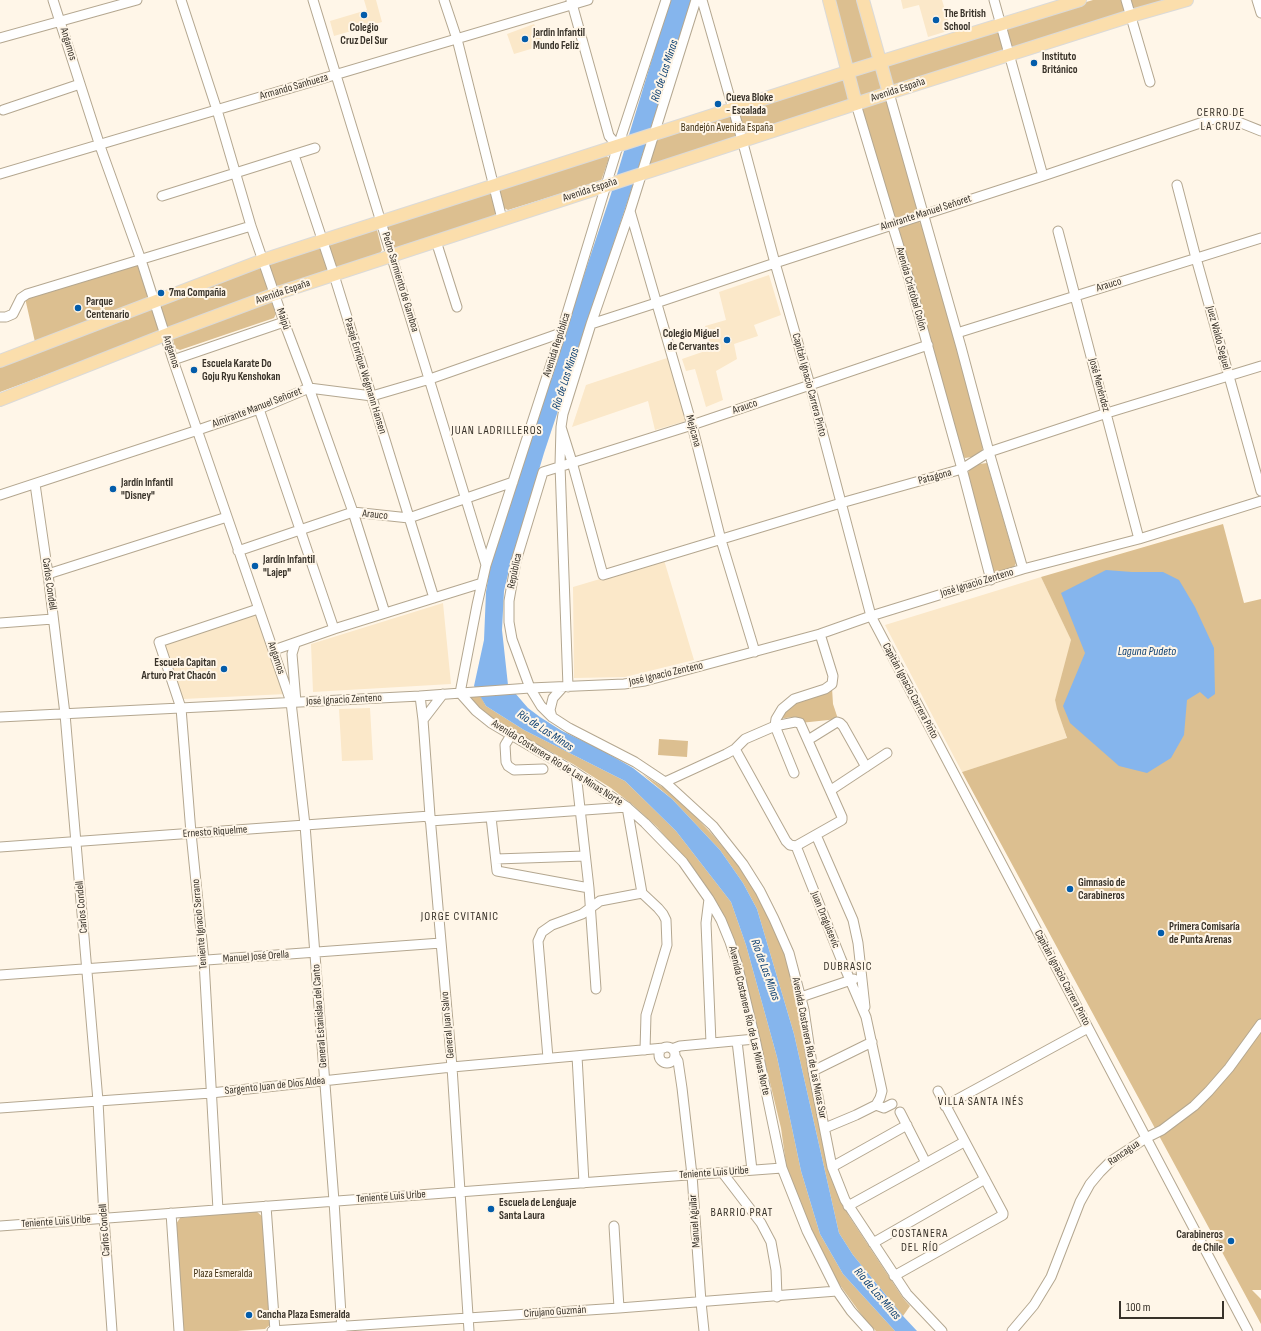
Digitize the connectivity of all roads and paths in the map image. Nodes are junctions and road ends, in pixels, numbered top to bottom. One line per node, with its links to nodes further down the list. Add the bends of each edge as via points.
1 (53, 0): 20 (street, Angamos)
2 (136, 0): 20 (street)
3 (181, 0): 34 (street, Maipú)
4 (313, 0): 27 (street, Pedro Sarmiento de Gamboa)
5 (444, 0): 23 (street)
6 (588, 0): 17 (street, Armando Sanhueza)
7 (666, 0): 38 (street, Avenida República)
8 (696, 0): 36 (street)
9 (702, 0): 32 (street, Capitán Ignacio Carrera Pinto)
10 (829, 0): 26 (main road, Avenida Cristóbal Colón)
11 (863, 0): 25 (main road)
12 (994, 0): 21 (street)
13 (1080, 0): 21 (main road)
14 (1126, 0): 19 (street)
15 (1187, 0): 19 (main road, Avenida España)
16 (1257, 0): 18 (street)
17 (572, 2): 23 (street, Armando Sanhueza); 38 (street, via 609,136)
18 (1261, 13)
19 (1131, 16): 24 (main road, Avenida España); 28 (street)
20 (61, 22): 22 (street); 29 (street, Angamos)
21 (1001, 24): 24 (street); 25 (main road)
22 (0, 38)
23 (457, 39): 27 (street, Armando Sanhueza); 48 (street)
24 (1010, 55): 30 (main road, Avenida España); 45 (street)
25 (881, 62): 26 (main road); 30 (main road)
26 (848, 72): 31 (main road, Avenida Cristóbal Colón); 32 (main road)
27 (336, 75): 34 (street, Armando Sanhueza); 53 (street, Pedro Sarmiento de Gamboa)
28 (1150, 82)
29 (80, 84): 33 (street); 39 (street, Angamos)
30 (889, 93): 31 (main road, Avenida España); 51 (street)
31 (856, 104): 37 (main road, Avenida España); 54 (street, Avenida Cristóbal Colón)
32 (734, 108): 36 (main road); 37 (street, Capitán Ignacio Carrera Pinto)
33 (3, 110)
34 (217, 110): 39 (street, Armando Sanhueza); 42 (street, Maipú)
35 (1261, 132): 45 (street, Almirante Manuel Señoret, via 1236,121 1222,118 1209,120)
36 (652, 135): 38 (main road); 44 (street)
37 (743, 141): 44 (main road, Avenida España); 64 (street, Capitán Ignacio Carrera Pinto)
38 (621, 145): 46 (street, Avenida República); 48 (main road)
39 (100, 146): 43 (street, Armando Sanhueza); 62 (street, Angamos)
40 (315, 148): 41 (street)
41 (294, 155): 42 (street); 58 (street, Pasaje Enrique Wegmann Hansen)
42 (236, 173): 49 (street); 55 (street, Maipú)
43 (0, 174)
44 (639, 174): 46 (main road, Avenida España); 50 (street)
45 (1043, 176): 51 (street, Almirante Manuel Señoret)
46 (609, 184): 52 (main road, Avenida España); 74 (street, Avenida República)
47 (1177, 185): 61 (street, Juez Waldo Seguel)
48 (494, 186): 52 (street); 53 (main road)
49 (162, 196)
50 (630, 211): 69 (street, Mejicana); 73 (street)
51 (923, 214): 54 (street, Almirante Manuel Señoret); 75 (street)
52 (502, 219): 59 (main road, Avenida España)
53 (381, 222): 58 (main road); 60 (street, Pedro Sarmiento de Gamboa)
54 (892, 224): 64 (street, Almirante Manuel Señoret); 77 (street, Avenida Cristóbal Colón)
55 (252, 226): 62 (street); 63 (street, Maipú)
56 (1058, 231): 67 (street, José Menéndez)
57 (1261, 238): 61 (street, Arauco)
58 (322, 241): 63 (main road); 65 (street, Pasaje Enrique Wegmann Hansen)
59 (436, 241): 60 (main road, Avenida España); 70 (street)
60 (392, 256): 65 (main road, Avenida España); 82 (street, Pedro Sarmiento de Gamboa)
61 (1196, 258): 67 (street, Arauco); 81 (street, Juez Waldo Seguel)
62 (141, 260): 68 (street, Angamos); 71 (street, via 27,294 21,298 13,314)
63 (263, 260): 66 (street, Maipú); 68 (main road)
64 (775, 263): 69 (street, Almirante Manuel Señoret); 83 (street, Capitán Ignacio Carrera Pinto)
65 (334, 275): 66 (main road, Avenida España); 85 (street, Pasaje Enrique Wegmann Hansen)
66 (275, 294): 72 (street, Maipú); 76 (main road, Avenida España)
67 (1075, 295): 75 (street, Arauco); 88 (street, José Menéndez)
68 (154, 302): 76 (street, Angamos); 79 (main road)
69 (656, 303): 73 (street, Almirante Manuel Señoret); 89 (street, Mejicana)
70 (457, 307)
71 (0, 317)
72 (284, 322): 78 (street); 84 (street, Maipú)
73 (591, 324): 90 (street)
74 (561, 333): 82 (street, Almirante Manuel Señoret); 96 (street, Avenida República)
75 (957, 333): 92 (street)
76 (165, 335): 78 (street, Angamos); 86 (main road, Avenida España)
77 (928, 346): 83 (street, Arauco); 95 (street, Avenida Cristóbal Colón)
78 (173, 360): 91 (street, Angamos)
79 (0, 361)
80 (1261, 366): 81 (street, Patagona)
81 (1228, 375): 88 (street, Patagona); 98 (street, Juez Waldo Seguel)
82 (430, 379): 85 (street, Almirante Manuel Señoret); 100 (street, Pedro Sarmiento de Gamboa)
83 (810, 385): 89 (street, Arauco); 102 (street, Capitán Ignacio Carrera Pinto)
84 (309, 388): 85 (street, Almirante Manuel Señoret); 87 (street, Almirante Manuel Señoret); 103 (street, Maipú)
85 (372, 396): 105 (street, Pasaje Enrique Wegmann Hansen)
86 (0, 400)
87 (258, 409): 91 (street, Almirante Manuel Señoret); 106 (street)
88 (1107, 413): 92 (street, Patagona); 107 (street, José Menéndez)
89 (692, 425): 93 (street, Arauco); 108 (street, Mejicana)
90 (561, 427): 93 (street); 94 (street)
91 (198, 430): 97 (street, Almirante Manuel Señoret); 104 (street, Angamos)
92 (989, 452): 95 (street, Patagona); 111 (street)
93 (572, 462): 94 (street, Arauco); 108 (street, Patagona, via 604,575)
94 (560, 466): 126 (street); 127 (street, República, via 543,472 516,561 509,601 512,639)
95 (962, 470): 102 (street, Patagona); 113 (street, Avenida Cristóbal Colón)
96 (513, 482): 100 (street, Arauco); 110 (street, Avenida República)
97 (35, 484): 99 (street, Almirante Manuel Señoret); 112 (street, Carlos Condell)
98 (1261, 491)
99 (0, 495)
100 (466, 499): 105 (street, Arauco); 110 (street, Pedro Sarmiento de Gamboa)
101 (1261, 501): 107 (street, José Ignacio Zenteno)
102 (841, 503): 108 (street, Patagona); 118 (street, Capitán Ignacio Carrera Pinto)
103 (352, 512): 105 (street, Arauco); 106 (street, Arauco); 117 (street, Maipú)
104 (227, 517): 109 (street, Angamos); 112 (street)
105 (408, 518): 115 (street, Pasaje Enrique Wegmann Hansen)
106 (299, 531): 109 (street, Arauco); 121 (street)
107 (1139, 539): 111 (street, José Ignacio Zenteno)
108 (721, 540): 125 (street, Mejicana)
109 (238, 551): 116 (street, Angamos)
110 (486, 565): 114 (street, Avenida República)
111 (1023, 569): 113 (street, José Ignacio Zenteno)
112 (48, 574): 119 (street, Carlos Condell)
113 (991, 580): 118 (street, José Ignacio Zenteno)
114 (482, 583): 115 (street); 128 (street, Avenida República)
115 (434, 598): 117 (street)
116 (258, 609): 124 (street, Angamos); 132 (street, Teniente Ignacio Serrano, via 159,642)
117 (385, 613): 121 (street)
118 (870, 616): 122 (street, José Ignacio Zenteno); 175 (street, Capitán Ignacio Carrera Pinto)
119 (53, 619): 120 (street); 133 (street, Carlos Condell)
120 (0, 623)
121 (334, 629): 123 (street)
122 (820, 634): 125 (street, José Ignacio Zenteno); 137 (street, via 833,676 832,684 825,689 794,699 782,709)
123 (295, 644): 124 (street); 131 (street, via 292,654)
124 (274, 650): 131 (street, Angamos)
125 (755, 652): 126 (street, José Ignacio Zenteno, via 645,681)
126 (566, 687): 127 (street, José Ignacio Zenteno); 135 (street, via 553,698 550,710)
127 (526, 689): 128 (street, José Ignacio Zenteno); 135 (street, Avenida Costanera Río de Las Minas Sur)
128 (464, 693): 129 (street, José Ignacio Zenteno); 138 (street, Avenida Costanera Río de Las Minas Norte, via 476,711)
129 (443, 694): 130 (street, José Ignacio Zenteno); 136 (street)
130 (420, 696): 131 (street, José Ignacio Zenteno); 136 (street, General Juan Salvo)
131 (294, 702): 132 (street, José Ignacio Zenteno); 152 (street, General Estanislao del Canto)
132 (181, 708): 133 (street, José Ignacio Zenteno); 153 (street, Teniente Ignacio Serrano)
133 (65, 714): 134 (street, José Ignacio Zenteno); 155 (street, Carlos Condell)
134 (0, 717)
135 (552, 717): 146 (street, Avenida Costanera Río de Las Minas Sur, via 635,762)
136 (423, 720): 151 (street, General Juan Salvo)
137 (775, 726): 139 (street, via 800,723); 140 (street, via 745,739); 144 (street)
138 (511, 735): 143 (street, via 505,745 508,766 514,770); 145 (street, Avenida Costanera Río de Las Minas Norte)
139 (808, 740): 142 (street, via 837,722 840,723); 147 (street)
140 (735, 749): 146 (street); 156 (street, Juan Draguisevic, via 786,841)
141 (887, 753): 142 (street)
142 (866, 767): 147 (street)
143 (543, 769)
144 (794, 772)
145 (576, 773): 148 (street, Avenida Costanera Río de Las Minas Norte); 149 (street)
146 (665, 782): 172 (street, Avenida Costanera Río de Las Minas Sur, via 713,826 743,864 774,918 789,953)
147 (831, 790): 154 (street, via 842,820)
148 (627, 807): 149 (street, Ernesto Riquelme); 161 (street); 162 (street, Avenida Costanera Río de Las Minas Norte, via 683,862)
149 (580, 811): 150 (street, Ernesto Riquelme); 158 (street)
150 (491, 817): 151 (street, Ernesto Riquelme); 159 (street)
151 (430, 819): 152 (street, Ernesto Riquelme); 164 (street, General Juan Salvo)
152 (305, 825): 153 (street, Ernesto Riquelme); 165 (street, General Estanislao del Canto)
153 (191, 833): 155 (street, Ernesto Riquelme); 166 (street, Teniente Ignacio Serrano)
154 (816, 835): 156 (street); 169 (street, via 853,920)
155 (76, 841): 157 (street, Ernesto Riquelme); 167 (street, Carlos Condell)
156 (796, 846): 170 (street, Juan Draguisevic)
157 (0, 847)
158 (585, 856): 159 (street); 160 (street)
159 (496, 859): 160 (street, via 497,871)
160 (589, 888): 163 (street)
161 (642, 893): 163 (street, via 600,901); 180 (street, via 666,920 667,945 646,1015)
162 (709, 899): 176 (street, Avenida Costanera Río de Las Minas Norte, via 721,920 737,963); 179 (street, via 706,923)
163 (591, 908): 171 (street); 183 (street, via 552,925 542,932 538,941)
164 (441, 943): 165 (street, Manuel José Orella); 185 (street, General Juan Salvo)
165 (315, 952): 166 (street, Manuel José Orella); 187 (street, General Estanislao del Canto)
166 (204, 960): 167 (street, Manuel José Orella); 190 (street, Teniente Ignacio Serrano)
167 (87, 969): 168 (street, Manuel José Orella); 191 (street, Carlos Condell)
168 (0, 975)
169 (861, 976): 170 (street); 173 (street)
170 (850, 980): 172 (street); 173 (street, Juan Draguisevic)
171 (596, 989)
172 (801, 997): 186 (street, Avenida Costanera Río de Las Minas Sur)
173 (866, 1018): 178 (street, Juan Draguisevic)
174 (1261, 1024): 199 (street, Rancagua, via 1229,1068 1194,1106)
175 (1088, 1028): 194 (street); 199 (street, Capitán Ignacio Carrera Pinto)
176 (755, 1039): 177 (street, Sargento Juan de Dios Aldea); 203 (street, Avenida Costanera Río de Las Minas Norte)
177 (737, 1041): 179 (street, Sargento Juan de Dios Aldea); 204 (street)
178 (872, 1042): 186 (street); 193 (street, Juan Draguisevic, via 882,1091)
179 (711, 1043): 181 (street, Sargento Juan de Dios Aldea, via 680,1046)
180 (645, 1050): 181 (street, Sargento Juan de Dios Aldea); 182 (street, Sargento Juan de Dios Aldea); 184 (street)
181 (671, 1051): 184 (street, via 673,1061); 184 (street, via 660,1051); 188 (street, Manuel Aguilar, via 678,1061)
182 (577, 1056): 183 (street, Sargento Juan de Dios Aldea); 208 (street)
183 (548, 1058): 185 (street, Sargento Juan de Dios Aldea)
184 (663, 1061): 188 (street, Manuel Aguilar)
185 (452, 1067): 187 (street, Sargento Juan de Dios Aldea); 209 (street, General Juan Salvo)
186 (813, 1071): 198 (street, Avenida Costanera Río de Las Minas Sur)
187 (325, 1081): 190 (street, Sargento Juan de Dios Aldea); 210 (street, General Estanislao del Canto)
188 (682, 1088): 206 (street, Manuel Aguilar)
189 (938, 1091): 194 (street)
190 (211, 1093): 191 (street, Sargento Juan de Dios Aldea); 213 (street, Teniente Ignacio Serrano)
191 (98, 1101): 195 (street, Sargento Juan de Dios Aldea); 215 (street, Carlos Condell)
192 (892, 1104): 193 (street, via 884,1108)
193 (876, 1105): 198 (street)
194 (945, 1106): 200 (street)
195 (0, 1108)
196 (900, 1112): 197 (street)
197 (907, 1126): 201 (street); 202 (street)
198 (825, 1128): 202 (street, Avenida Costanera Río de Las Minas Sur)
199 (1146, 1138): 233 (street, Rancagua, via 1111,1161 1090,1184 1080,1202 1051,1277 1034,1305); 234 (street, Capitán Ignacio Carrera Pinto)
200 (964, 1142): 201 (street); 207 (street)
201 (926, 1163): 212 (street)
202 (832, 1167): 212 (street, Avenida Costanera Río de Las Minas Sur)
203 (782, 1168): 204 (street, Teniente Luis Uribe); 220 (street, Avenida Costanera Río de Las Minas Norte, via 807,1231)
204 (752, 1170): 205 (street, Teniente Luis Uribe)
205 (722, 1172): 206 (street, Teniente Luis Uribe); 221 (street, via 761,1223 771,1242)
206 (692, 1174): 208 (street, Teniente Luis Uribe); 222 (street, Manuel Aguilar)
207 (985, 1179): 218 (street); 219 (street, via 1003,1215)
208 (584, 1183): 209 (street, Teniente Luis Uribe)
209 (460, 1192): 210 (street, Teniente Luis Uribe); 224 (street, General Juan Salvo)
210 (334, 1201): 211 (street, Teniente Luis Uribe); 225 (street, General Estanislao del Canto)
211 (266, 1206): 213 (street, Teniente Luis Uribe); 228 (street)
212 (848, 1206): 218 (street, Avenida Costanera Río de Las Minas Sur)
213 (218, 1210): 214 (street, Teniente Luis Uribe)
214 (171, 1213): 215 (street, Teniente Luis Uribe); 227 (street)
215 (104, 1218): 216 (street, Teniente Luis Uribe); 226 (street, Carlos Condell)
216 (0, 1226)
217 (614, 1226): 223 (street)
218 (873, 1243): 219 (street, Avenida Costanera Río de Las Minas Sur)
219 (894, 1276): 232 (street, Avenida Costanera Río de Las Minas Sur, via 916,1305)
220 (837, 1291): 221 (street, Cirujano Guzmán); 231 (street, Avenida Costanera Río de Las Minas Norte)
221 (777, 1296): 222 (street, Cirujano Guzmán)
222 (701, 1302): 223 (street, Cirujano Guzmán); 230 (street, Manuel Aguilar)
223 (619, 1308): 224 (street, Cirujano Guzmán)
224 (468, 1318): 225 (street, Cirujano Guzmán); 229 (street, General Juan Salvo)
225 (342, 1328): 228 (street, Cirujano Guzmán)
226 (112, 1331)
227 (179, 1331)
228 (274, 1331)
229 (469, 1331)
230 (704, 1331)
231 (869, 1331)
232 (942, 1331)
233 (1012, 1331)
234 (1248, 1331)

